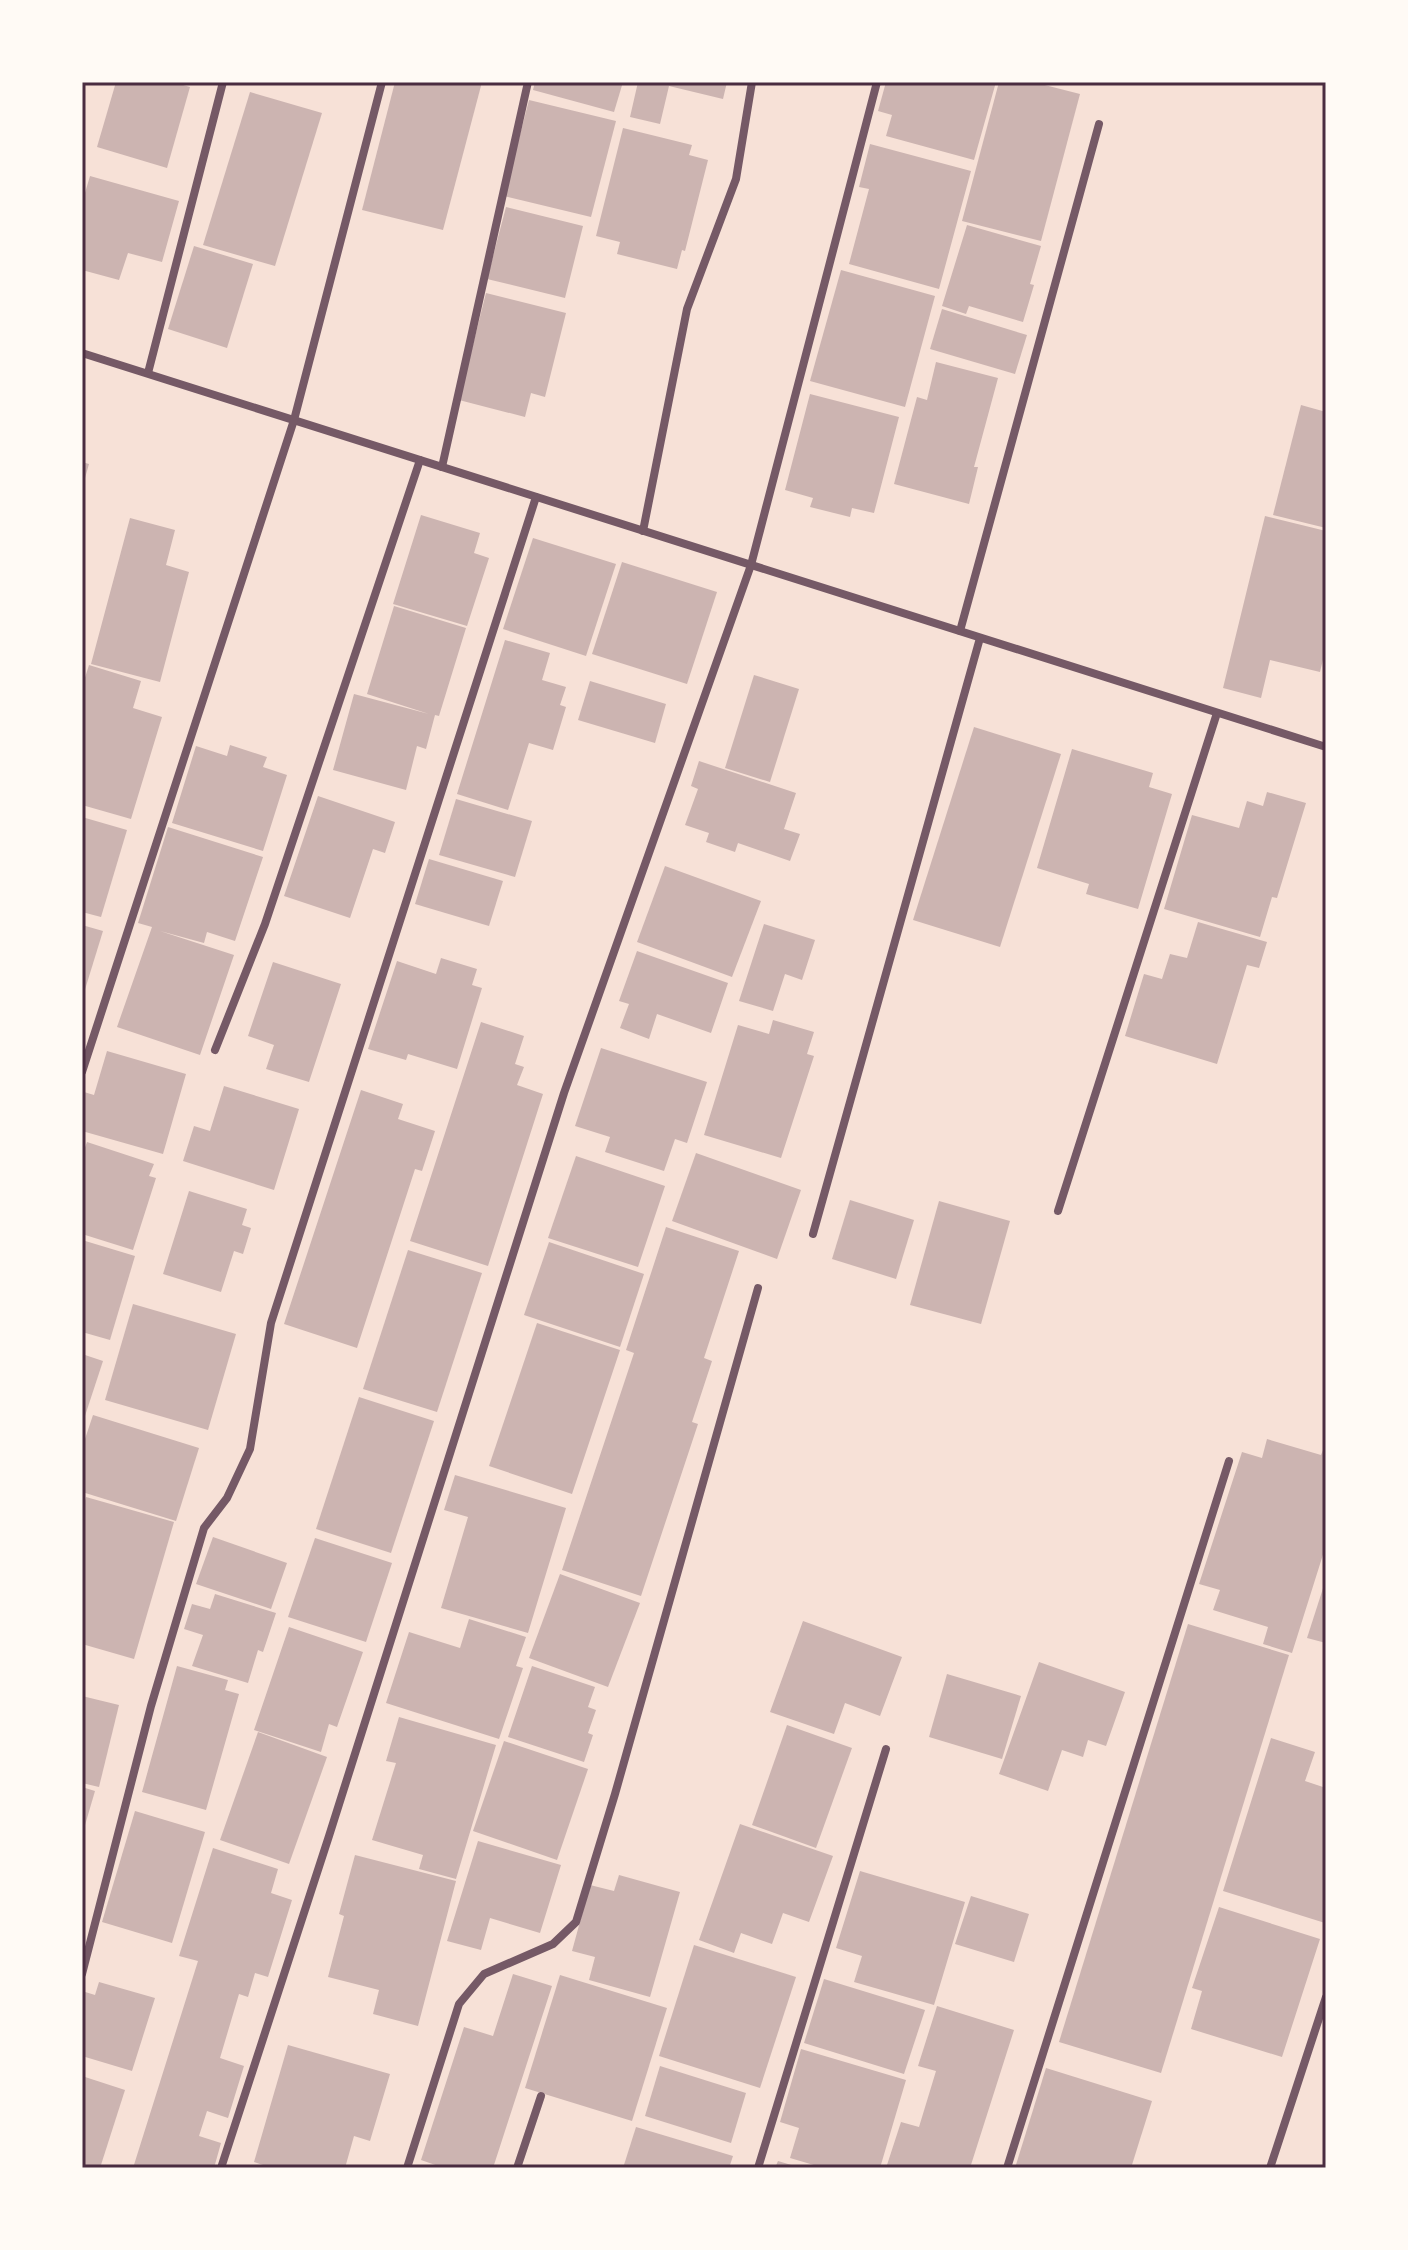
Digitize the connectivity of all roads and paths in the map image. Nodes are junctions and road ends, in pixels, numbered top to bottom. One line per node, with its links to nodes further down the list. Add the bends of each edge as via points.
1 (223, 82): 8 (street)
2 (382, 82): 9 (street)
3 (528, 82): 11 (street)
4 (752, 82): 13 (street, via 736,179 687,309)
5 (877, 82): 14 (street)
6 (1099, 124): 15 (street)
7 (82, 353): 8 (street)
8 (148, 373): 9 (street)
9 (294, 420): 10 (street); 20 (street)
10 (420, 460): 11 (street); 19 (street, via 265,924)
11 (442, 467): 12 (street)
12 (536, 497): 13 (street); 26 (street, via 271,1323 250,1449 227,1498 204,1528 151,1706)
13 (643, 531): 14 (street)
14 (751, 565): 15 (street); 29 (street, via 564,1093)
15 (960, 631): 16 (street)
16 (980, 638): 17 (street); 22 (street)
17 (1217, 713): 18 (street); 21 (street)
18 (1326, 747)
19 (215, 1050)
20 (82, 1072)
21 (1058, 1211)
22 (813, 1234)
23 (758, 1288): 30 (street, via 576,1922 553,1944 484,1974 459,2004)
24 (1229, 1461): 33 (street)
25 (886, 1749): 32 (street)
26 (82, 1974)
27 (1326, 1997): 34 (street)
28 (541, 2096): 31 (street)
29 (221, 2168)
30 (407, 2168)
31 (517, 2168)
32 (758, 2168)
33 (1007, 2168)
34 (1270, 2168)

